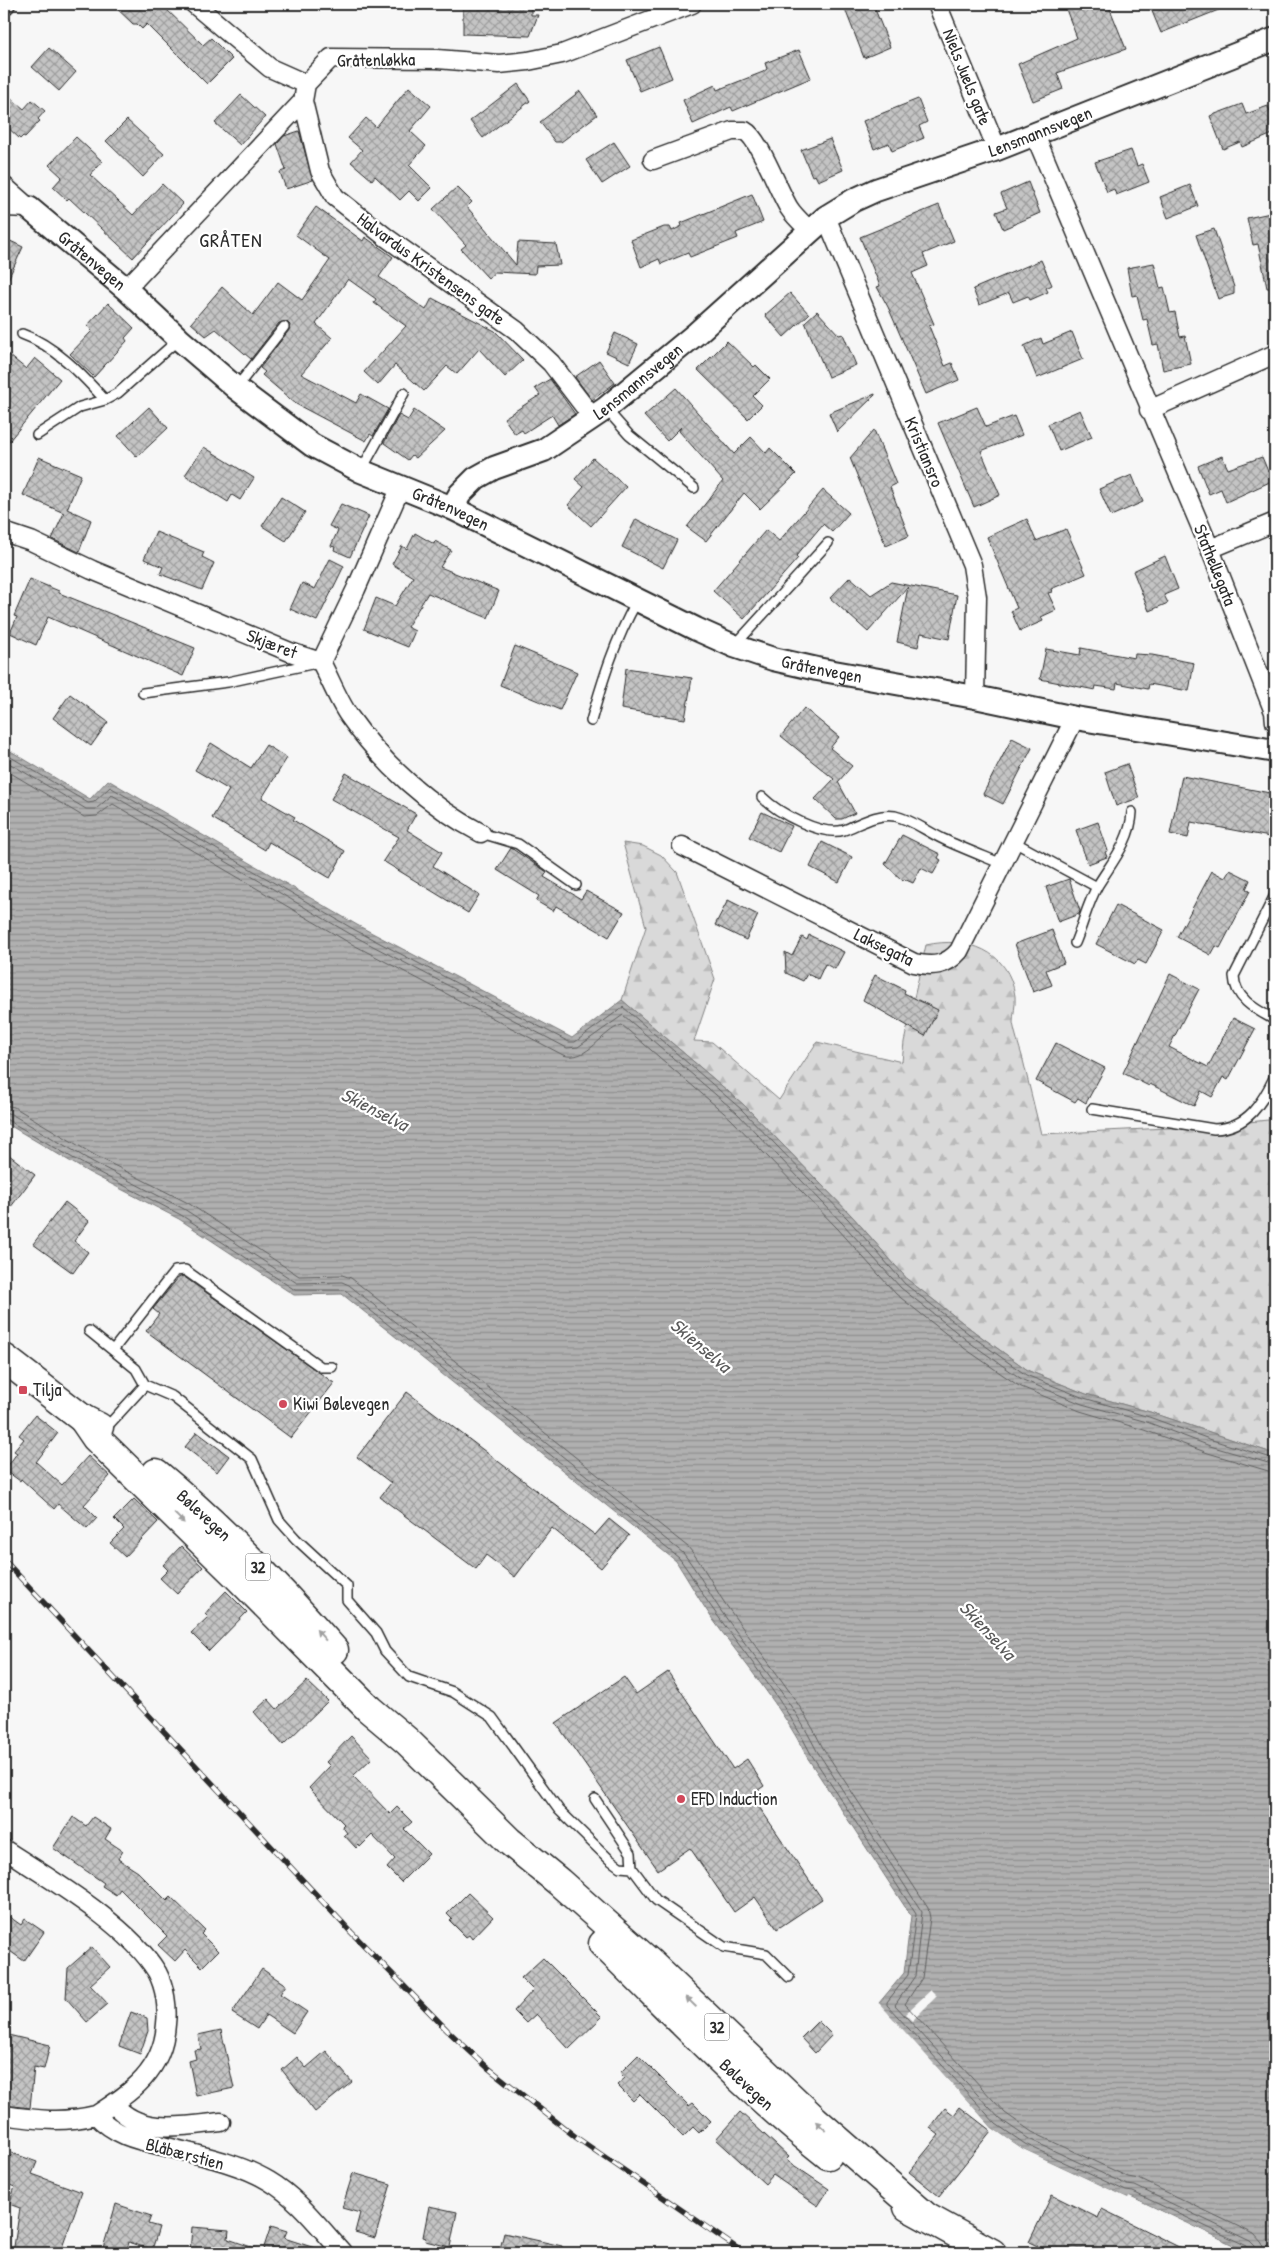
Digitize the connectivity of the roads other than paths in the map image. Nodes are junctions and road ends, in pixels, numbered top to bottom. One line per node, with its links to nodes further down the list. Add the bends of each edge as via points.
1 (194, 4): 5 (street)
2 (692, 4): 5 (street, Gråtenløkka, via 562,54 537,59 499,64 437,59 332,58)
3 (938, 4): 7 (street, Niels Juels gate)
4 (1275, 39): 6 (street, Lensmannsvegen)
5 (305, 93): 13 (street, Gråtenløkka); 22 (street, Halvardus Kristensens gate, via 320,171 335,197 516,330)
6 (1034, 135): 7 (street, Lensmannsvegen); 21 (street, Stathellegata)
7 (997, 149): 12 (street, Lensmannsvegen, via 876,190)
8 (653, 160): 12 (street, via 732,131 745,131 758,144 774,183 791,210)
9 (4, 186): 11 (street, Gråtenvegen)
10 (4, 207): 11 (street)
11 (29, 208): 13 (street, Gråtenvegen)
12 (818, 224): 22 (street, Lensmannsvegen, via 697,333); 36 (street, Kristiansro, via 972,566 977,597)
13 (126, 289): 16 (street, Gråtenvegen)
14 (284, 327): 18 (lane)
15 (22, 334): 20 (lane, via 52,350)
16 (179, 340): 18 (street, Gråtenvegen); 20 (lane, via 118,393)
17 (1275, 354): 21 (street)
18 (236, 388): 24 (street, Gråtenvegen, via 312,445)
19 (404, 393): 24 (lane)
20 (105, 400): 23 (lane, via 80,407)
21 (1149, 410): 31 (street, Stathellegata)
22 (599, 414): 26 (lane); 27 (street, Lensmannsvegen, via 544,450 476,478)
23 (36, 435)
24 (361, 472): 25 (street, Gråtenvegen)
25 (400, 488): 27 (street, Gråtenvegen); 34 (street, Gråtenvegen)
26 (694, 488)
27 (452, 508): 32 (street, Gråtenvegen)
28 (1275, 522): 31 (street)
29 (4, 532): 34 (street, Skjæret, via 281,649)
30 (828, 543): 33 (lane)
31 (1210, 549): 39 (street, Stathellegata, via 1274,712)
32 (637, 601): 33 (street, Gråtenvegen); 38 (lane, via 607,664)
33 (734, 646): 36 (street, Gråtenvegen, via 817,669)
34 (321, 662): 35 (lane, via 228,682); 43 (street, Skjæret, via 348,715 379,753 407,781 456,820)
35 (143, 693)
36 (975, 697): 37 (street, Gråtenvegen)
37 (1075, 718): 40 (street, Gråtenvegen); 44 (street, Laksegata)
38 (591, 722)
39 (1275, 722)
40 (1274, 746)
41 (762, 797): 46 (lane, via 782,812 818,830 834,833 873,818 893,816 911,820 942,838)
42 (1132, 812): 48 (lane, via 1132,825 1119,853)
43 (481, 833): 47 (lane, via 518,844)
44 (1014, 842): 46 (street, Laksegata); 48 (lane)
45 (682, 846): 46 (street, Laksegata, via 914,963 927,966 951,960 959,951)
46 (1002, 864)
47 (576, 884)
48 (1097, 886): 50 (lane)
49 (1275, 894): 51 (lane, via 1234,976 1235,986 1248,1005)
50 (1075, 943)
51 (1275, 1020)
52 (1275, 1076): 53 (lane, via 1257,1110 1226,1128 1214,1129)
53 (1092, 1109)
54 (89, 1331): 55 (lane)
55 (113, 1350): 57 (lane, via 175,1271 185,1270 321,1367); 58 (lane, via 136,1368)
56 (4, 1358): 59 (main road, Bølevegen / 32)
57 (332, 1367)
58 (146, 1385): 59 (lane); 62 (lane, via 173,1397 252,1459 279,1520 347,1586 346,1600 376,1633 396,1664 409,1677 453,1692 492,1717 559,1810 609,1859 620,1867)
59 (100, 1427): 69 (main road, Bølevegen / 32, via 200,1539 378,1718 408,1741 509,1841 550,1891 708,2048 802,2134 878,2192)
60 (595, 1799): 62 (lane, via 630,1853)
61 (4, 1850): 64 (street, via 71,1893 117,1929 135,1945 158,1974 165,1995 165,2041 157,2062 142,2081)
62 (632, 1868): 63 (lane, via 656,1900 724,1947 766,1954)
63 (789, 1977)
64 (114, 2104): 66 (street); 67 (street, via 127,2118 142,2124)
65 (4, 2115): 66 (street, via 46,2121 74,2121)
66 (96, 2116): 68 (street, Blåbærstien, via 117,2133 138,2142 218,2162 268,2180 308,2214)
67 (221, 2122)
68 (343, 2253)
69 (992, 2253)

